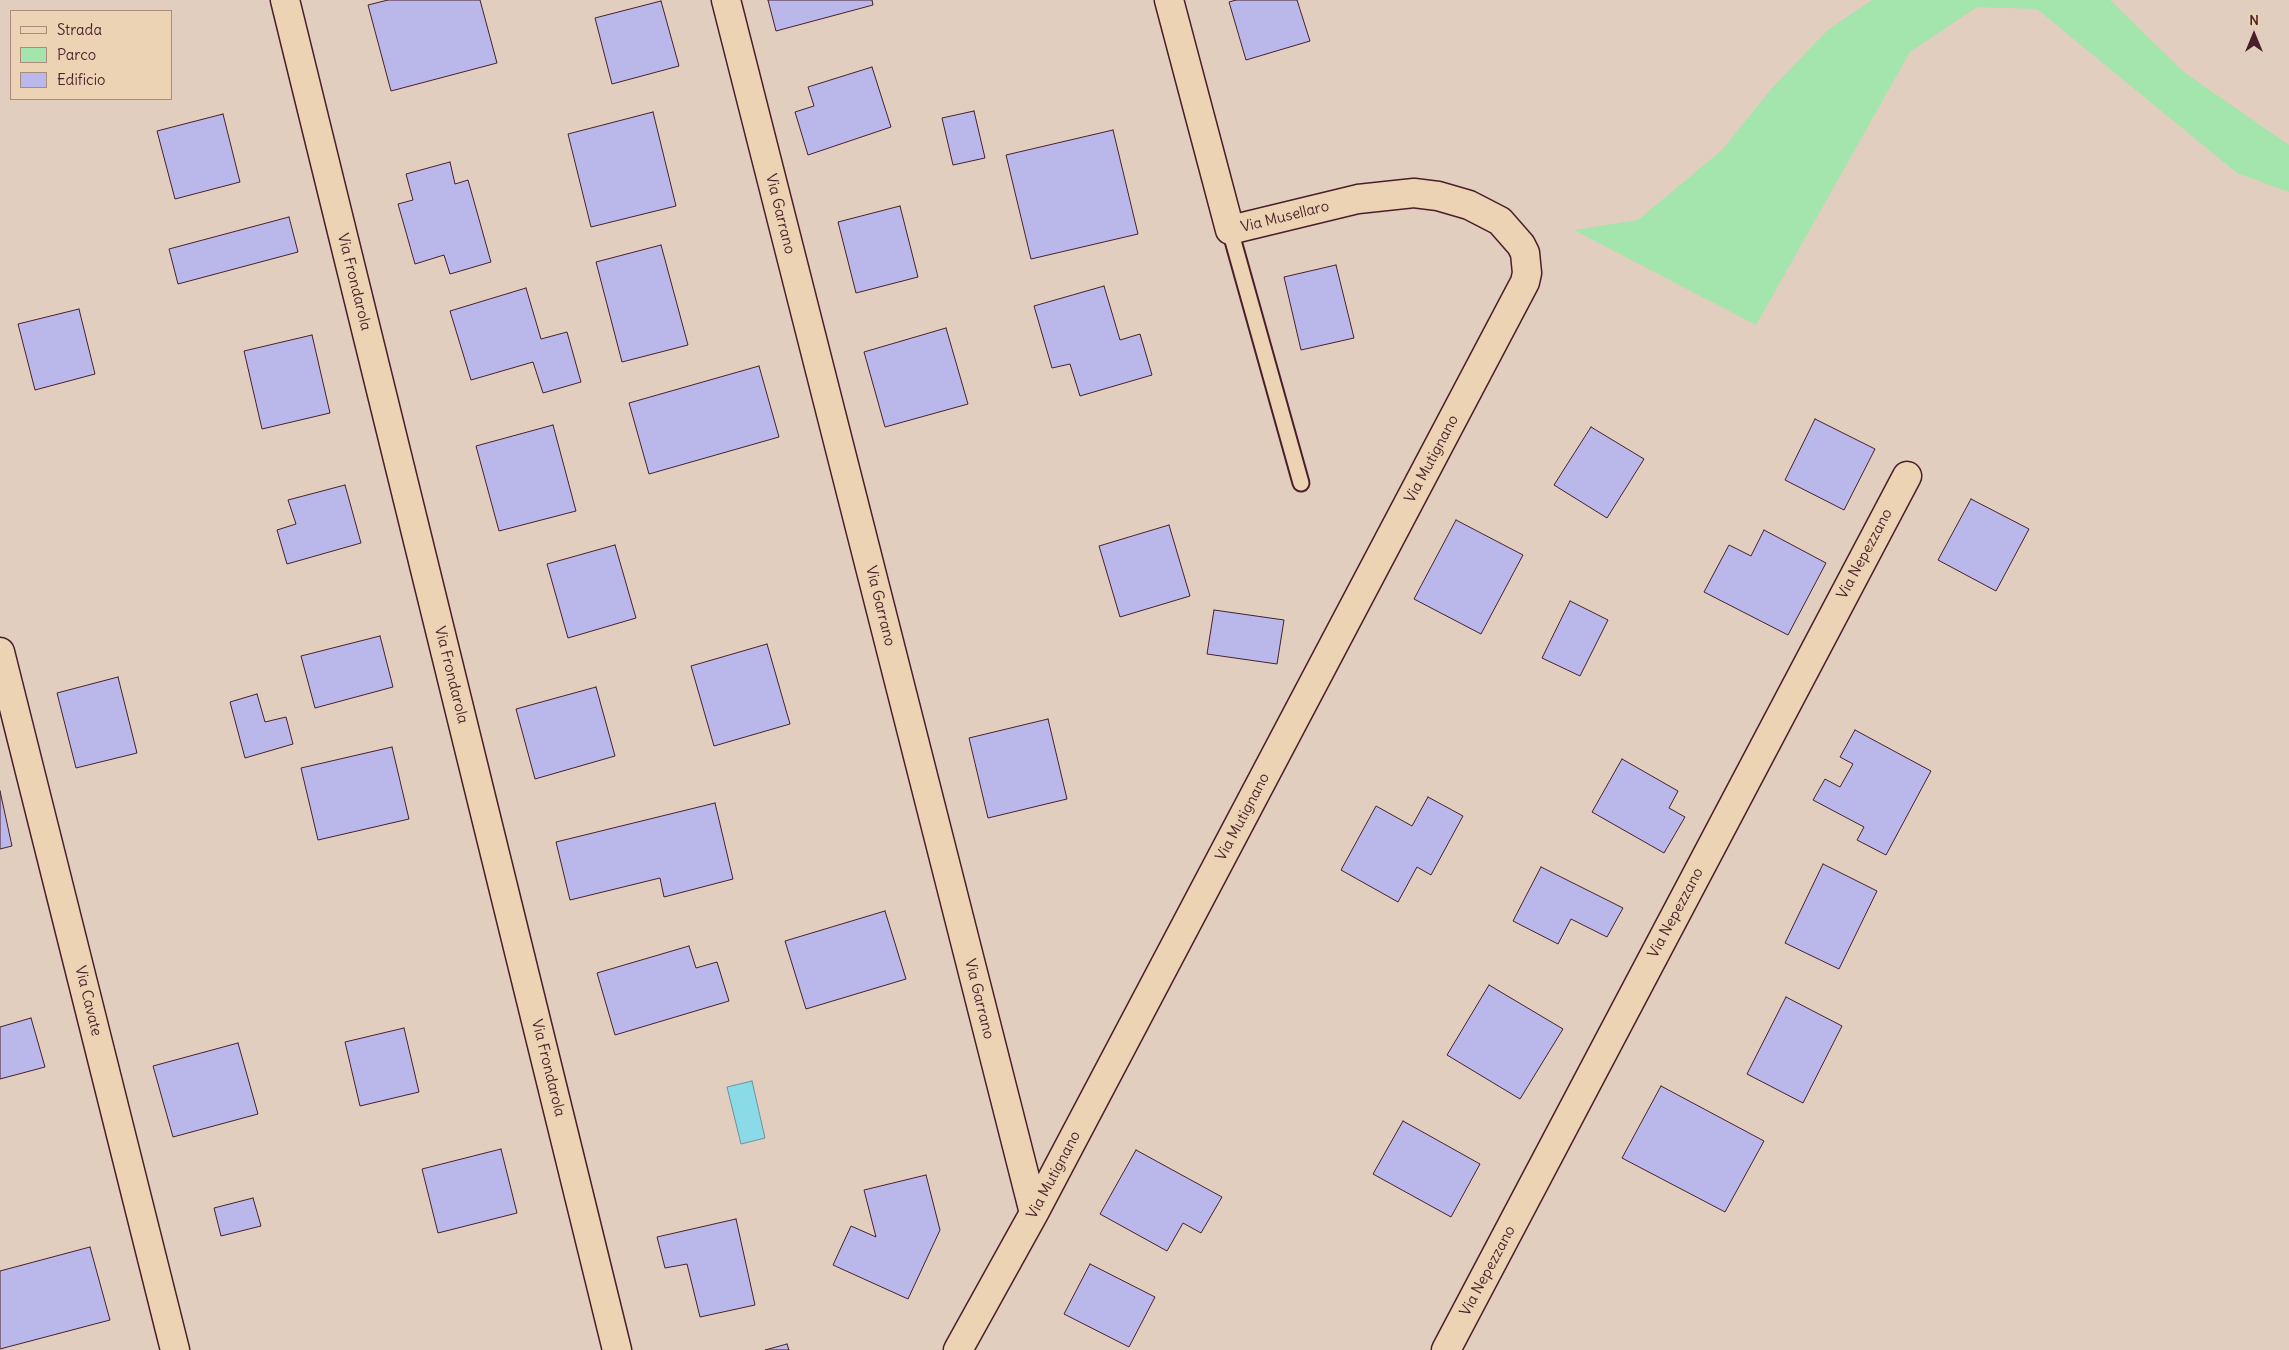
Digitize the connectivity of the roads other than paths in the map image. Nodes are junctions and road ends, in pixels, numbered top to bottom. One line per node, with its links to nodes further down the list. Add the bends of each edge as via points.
1 (285, 0): 11 (street, Via Frondarola)
2 (726, 0): 9 (street, Via Garrano)
3 (1169, 0): 4 (street, Via Musellaro)
4 (1230, 230): 5 (street, Via Musellaro, via 1358,199 1414,193 1438,196 1485,213 1510,231 1525,253); 7 (lane)
5 (1525, 282): 9 (street, Via Mutignano)
6 (1906, 476): 13 (street, Via Nepezzano)
7 (1301, 484)
8 (0, 652): 10 (street, Via Cavate)
9 (1034, 1213): 12 (street, Via Mutignano)
10 (175, 1350)
11 (617, 1350)
12 (958, 1350)
13 (1446, 1350)

